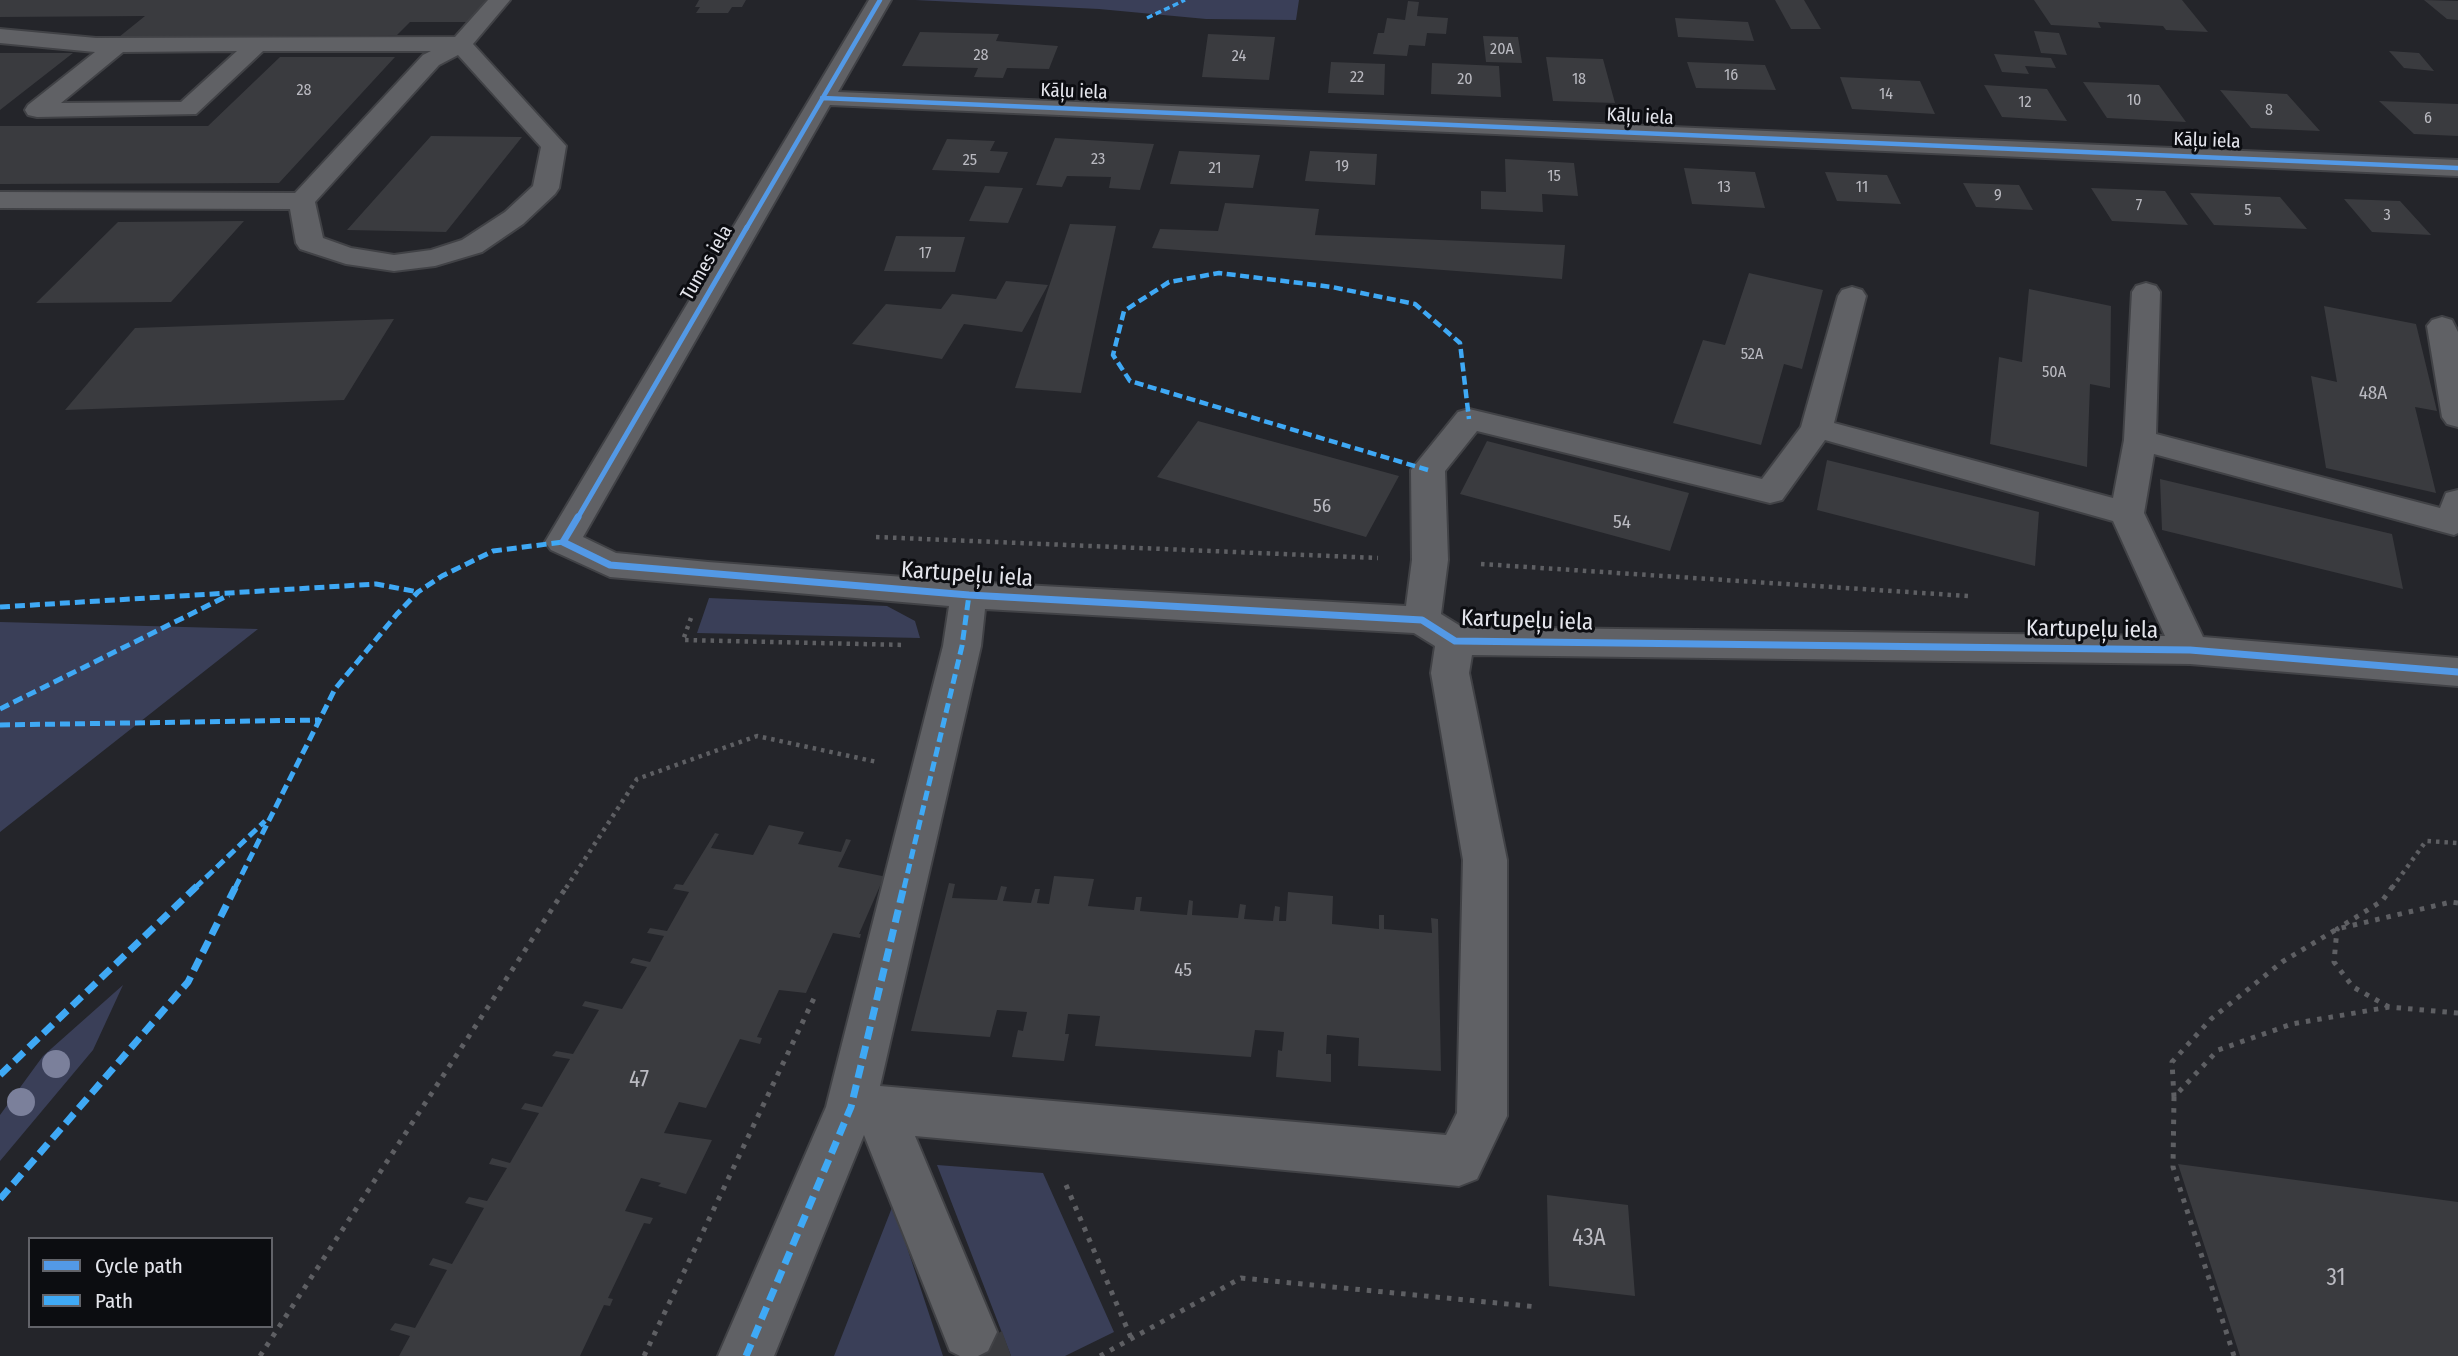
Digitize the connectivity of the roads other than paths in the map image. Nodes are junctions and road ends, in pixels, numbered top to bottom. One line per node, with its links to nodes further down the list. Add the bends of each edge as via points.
1 (499, 0): 5 (street)
2 (880, 0): 7 (street, Tumes iela)
3 (0, 36): 6 (street)
4 (258, 44): 5 (street); 6 (street); 6 (street, via 187,109 37,110)
5 (461, 44): 10 (street, via 430,60); 10 (street, via 554,146 546,188 514,218 472,246 435,258 394,262 346,256 310,243)
6 (117, 45)
7 (821, 98): 8 (street, Kāļu iela); 20 (street, Tumes iela)
8 (2458, 168)
9 (0, 200): 10 (street)
10 (302, 201)
11 (2146, 292): 17 (street)
12 (1852, 296): 16 (street)
13 (2442, 326): 14 (street)
14 (2455, 383): 15 (street)
15 (2458, 417)
16 (1817, 428): 19 (street); 22 (street, via 1770,492 1469,419 1428,470 1430,560)
17 (2140, 440): 18 (street, via 2454,523); 19 (street)
18 (2458, 501)
19 (2127, 513): 23 (street)
20 (563, 542): 21 (street, Kartupeļu iela, via 610,565)
21 (969, 595): 22 (street, Kartupeļu iela); 25 (street)
22 (1439, 630): 23 (street, Kartupeļu iela); 25 (street, via 1485,860 1482,1116 1459,1161)
23 (2190, 650): 24 (street, Kartupeļu iela)
24 (2458, 672)
25 (865, 1108): 26 (street); 27 (street)
26 (969, 1332)
27 (746, 1356)

